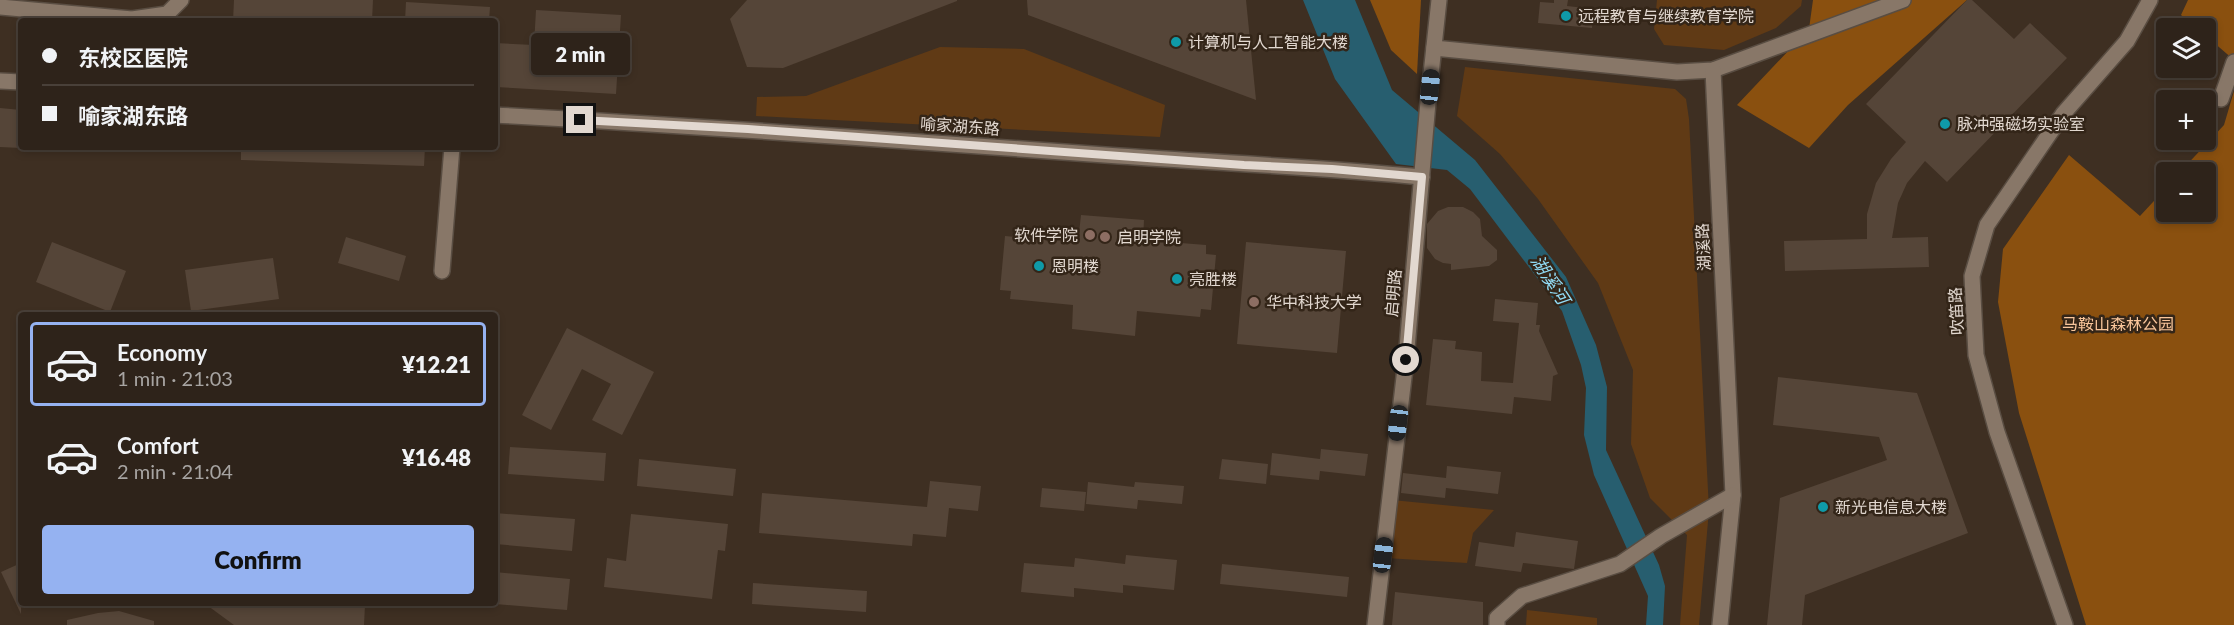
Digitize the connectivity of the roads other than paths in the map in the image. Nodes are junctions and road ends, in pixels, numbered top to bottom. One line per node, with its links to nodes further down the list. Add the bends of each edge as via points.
1 (181, 0): 7 (street, via 167,14)
2 (1439, 0): 8 (street, 启明路)
3 (1903, 0): 10 (street)
4 (2150, 0): 22 (street, 吹笛路, via 2127,41 2063,114 1987,225 1972,276 1976,355 1996,432)
5 (0, 7): 6 (street)
6 (121, 18)
7 (139, 18)
8 (1434, 48): 10 (street, via 1677,72); 16 (street, 启明路)
9 (2234, 62): 13 (street)
10 (1713, 70): 18 (street, 湖溪路)
11 (0, 81): 12 (street)
12 (18, 82)
13 (2221, 99)
14 (498, 115): 16 (street, 喻家湖东路)
15 (452, 150): 17 (street)
16 (1422, 176): 19 (street, 启明路, via 1406,360)
17 (442, 271)
18 (1733, 495): 20 (street, via 1620,564 1522,596 1497,618); 21 (street, 湖溪路)
19 (1375, 625)
20 (1497, 625)
21 (1720, 625)
22 (2065, 625)

